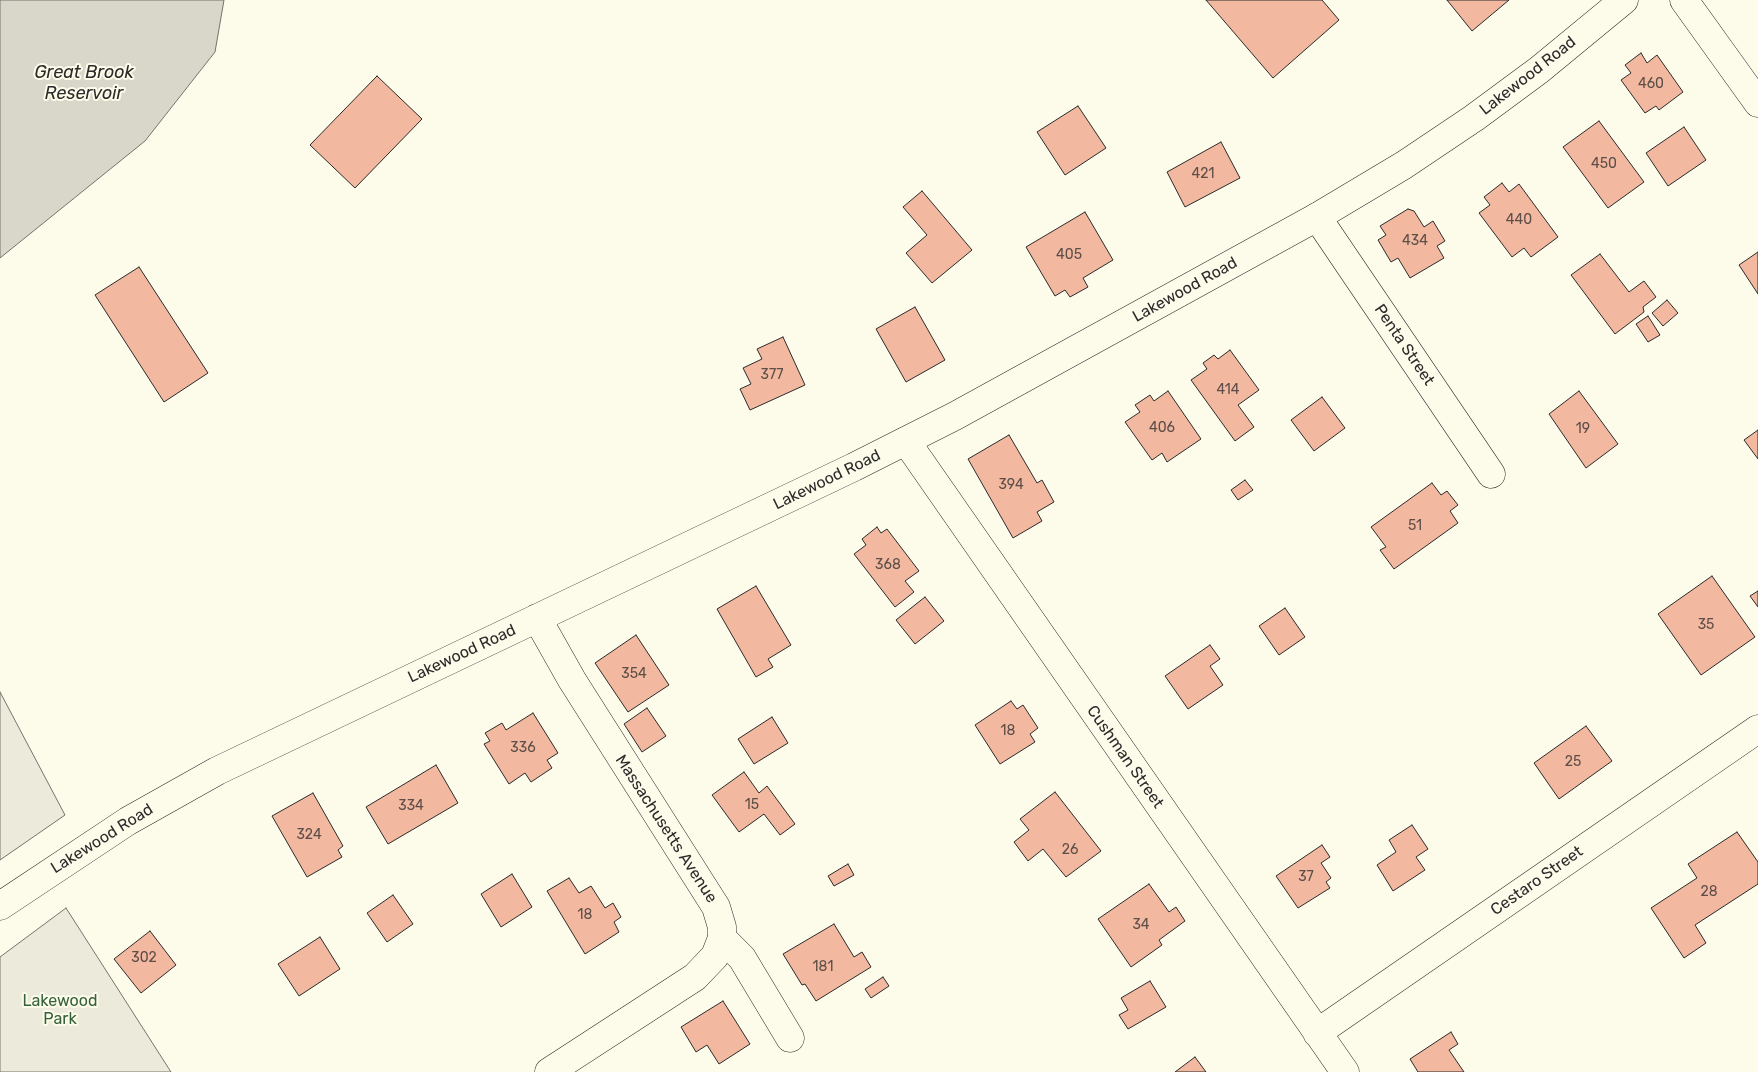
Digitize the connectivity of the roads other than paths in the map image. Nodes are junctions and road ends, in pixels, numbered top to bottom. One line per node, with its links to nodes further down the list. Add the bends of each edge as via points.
1 (1624, 0): 4 (street, Lakewood Road, via 1474,118)
2 (1684, 0): 3 (street)
3 (1758, 103)
4 (1317, 217): 5 (street, Lakewood Road); 6 (street, Penta Street)
5 (906, 441): 7 (street, Lakewood Road); 11 (street, Cushman Street)
6 (1491, 474)
7 (537, 618): 9 (street, Lakewood Road, via 192,785 90,844); 10 (street, Massachusetts Avenue, via 572,680 716,907)
8 (1758, 729): 11 (street, Cestaro Street)
9 (0, 906)
10 (722, 938): 12 (street, via 742,958); 13 (street, via 715,956 695,977)
11 (1317, 1033): 14 (street, Cushman Street)
12 (790, 1038)
13 (549, 1072)
14 (1345, 1072)

